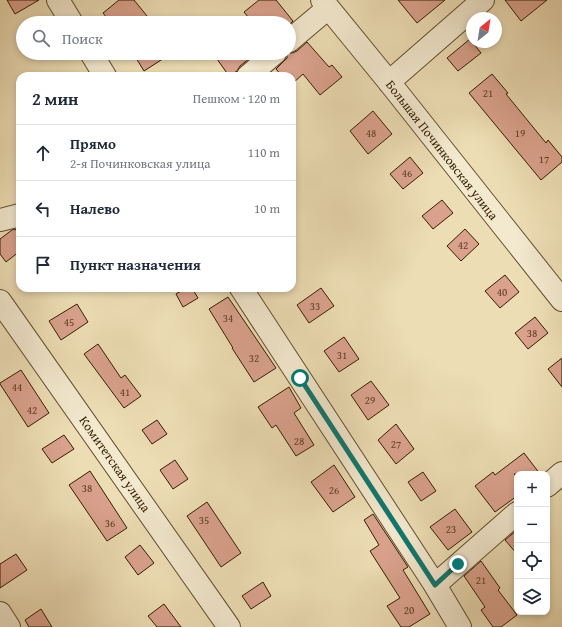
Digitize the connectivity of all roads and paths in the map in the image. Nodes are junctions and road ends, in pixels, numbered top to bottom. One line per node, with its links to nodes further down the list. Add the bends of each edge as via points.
1 (58, 0): 4 (street)
2 (483, 0): 10 (street)
3 (325, 4): 5 (street); 10 (street, Большая Починковская улица)
4 (68, 16)
5 (296, 34)
6 (95, 60): 8 (street)
7 (267, 60): 9 (street)
8 (103, 72)
9 (253, 72)
10 (389, 82): 14 (street, Большая Починковская улица)
11 (16, 216): 12 (street)
12 (0, 220)
13 (244, 292): 19 (street)
14 (562, 300)
15 (0, 301): 22 (street, Комитетская улица)
16 (562, 473): 17 (street)
17 (550, 483)
18 (514, 516): 19 (street)
19 (435, 585): 23 (street)
20 (0, 614): 21 (street)
21 (9, 627)
22 (229, 627)
23 (460, 627)

